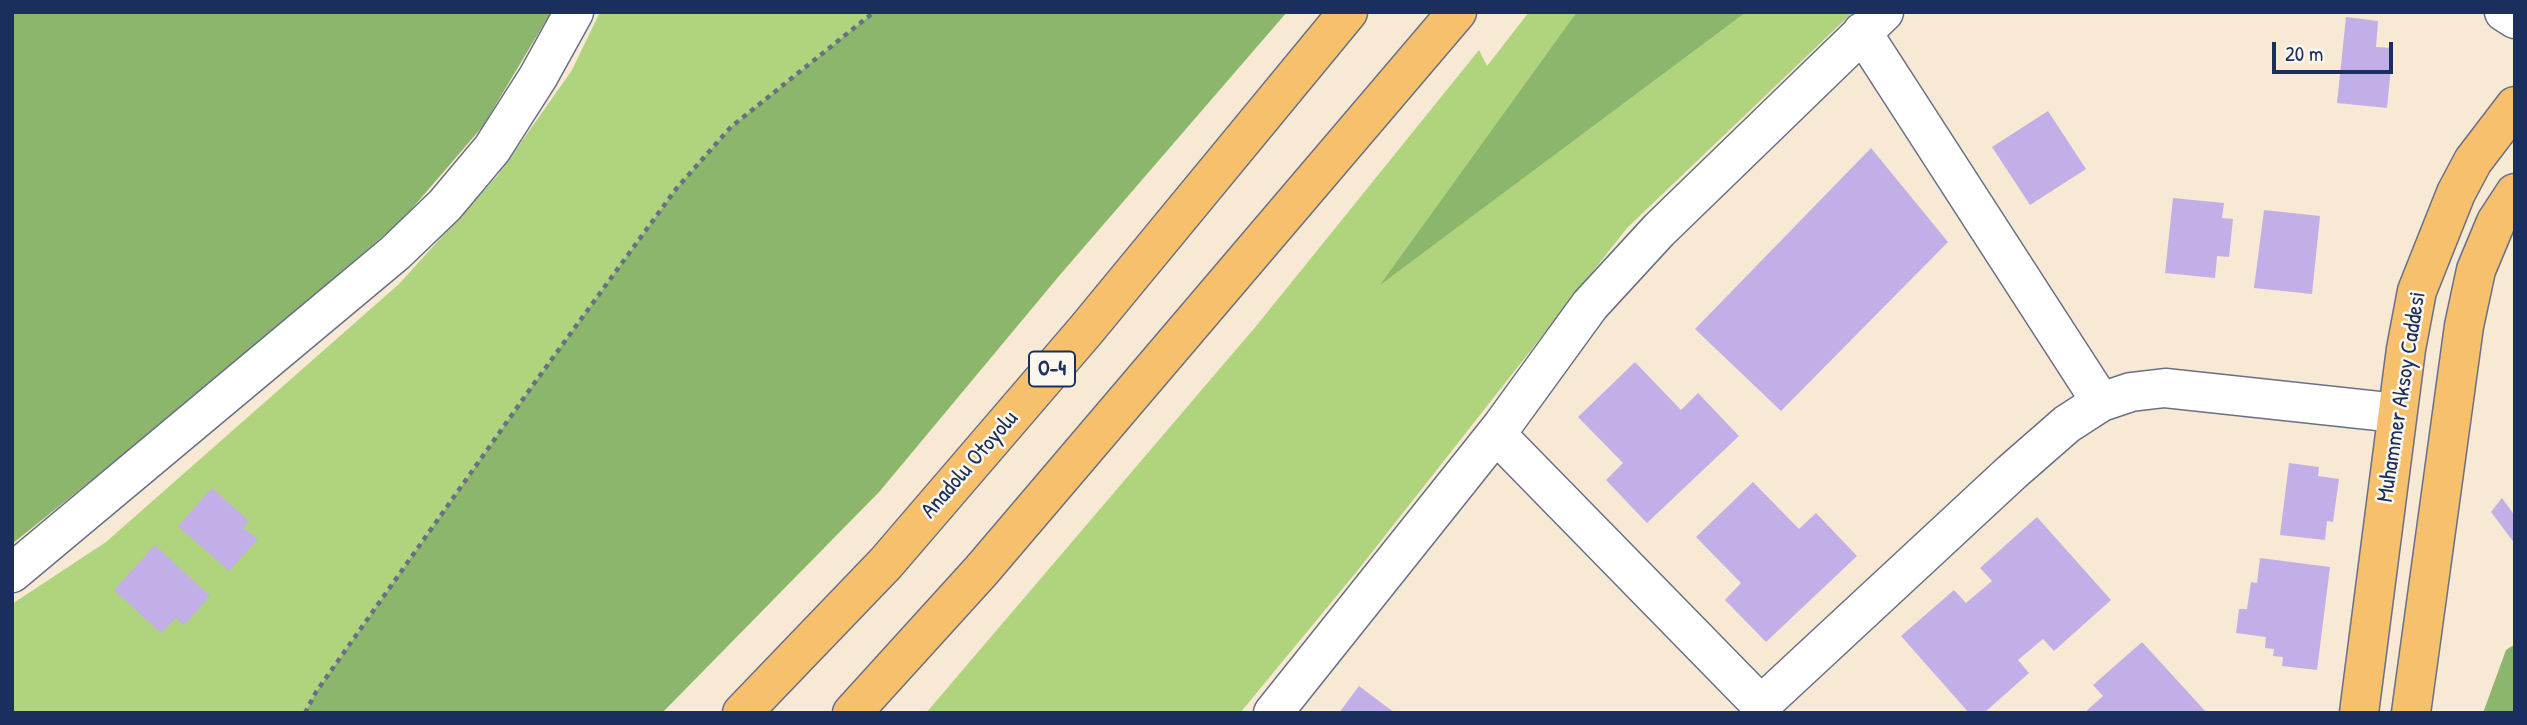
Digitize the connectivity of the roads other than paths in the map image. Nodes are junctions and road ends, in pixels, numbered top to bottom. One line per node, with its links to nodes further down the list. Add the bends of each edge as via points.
1 (574, 12): 12 (street, via 492,149 445,205 395,253)
2 (1348, 12): 14 (main road, Anadolu Otoyolu / O-4, via 1086,330 886,563)
3 (1457, 12): 15 (main road, via 981,571)
4 (2504, 12): 5 (street)
5 (2515, 19)
6 (1873, 22): 9 (street); 11 (street, via 1659,230 1590,305)
7 (2515, 106): 10 (main road, Muhammer Aksoy Caddesi, via 2473,162 2437,236 2417,291)
8 (2515, 193): 18 (main road, via 2496,222 2476,270 2464,326)
9 (2101, 402): 10 (street, via 2165,388); 13 (street, via 2067,424 2012,472)
10 (2397, 413): 17 (main road, Muhammer Aksoy Caddesi)
11 (1496, 434): 13 (street); 16 (street)
12 (12, 573)
13 (1764, 709)
14 (742, 713)
15 (852, 713)
16 (1273, 713)
17 (2360, 713)
18 (2411, 713)

